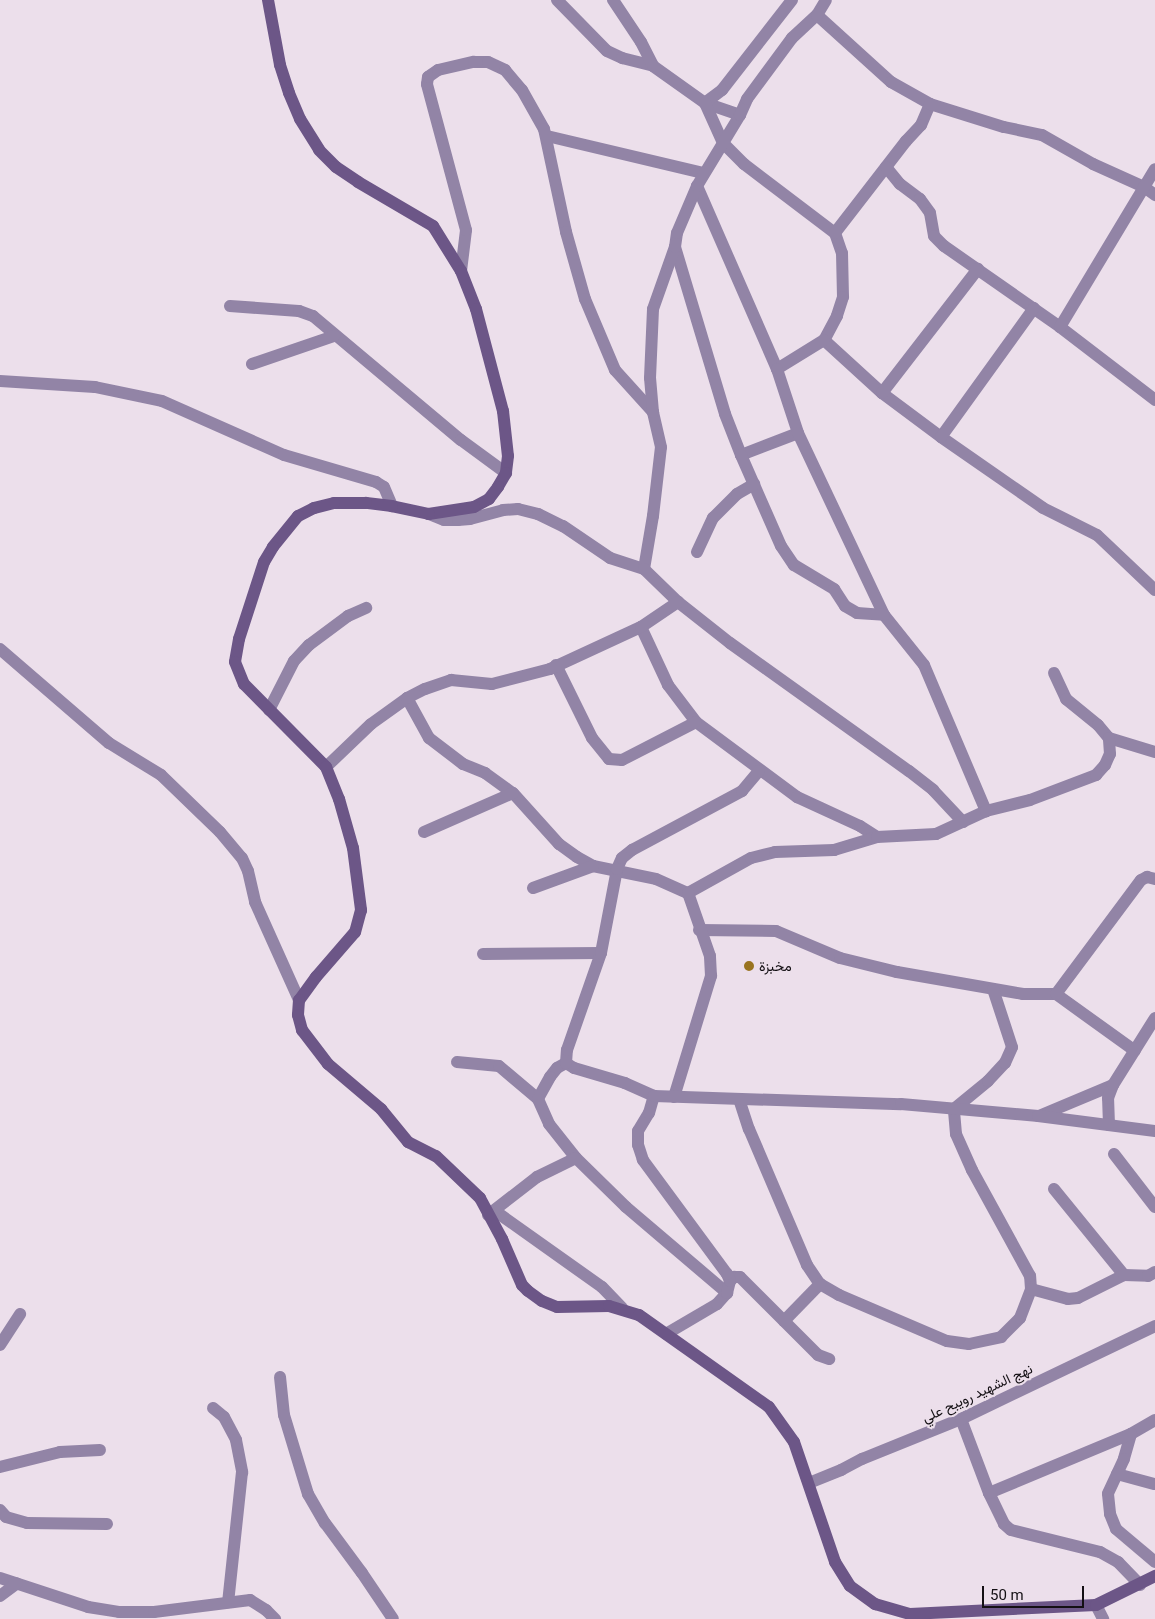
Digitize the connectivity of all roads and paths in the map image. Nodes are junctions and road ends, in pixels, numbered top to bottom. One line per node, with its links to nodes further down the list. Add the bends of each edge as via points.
1 (268, 0): 24 (main road, via 280,65 289,93 319,150 358,182 433,226)
2 (557, 0): 9 (street, via 607,50 622,58)
3 (613, 0): 9 (street)
4 (792, 0): 7 (street)
5 (826, 0): 6 (street)
6 (817, 15): 8 (street); 11 (street, via 891,82)
7 (775, 24): 8 (street); 10 (street, via 722,90)
8 (792, 38): 12 (street, via 747,99)
9 (653, 66): 10 (street)
10 (705, 103): 12 (street); 14 (street)
11 (930, 104): 15 (street, via 921,125); 19 (street, via 1042,135 1093,164)
12 (740, 115): 14 (street)
13 (547, 136): 17 (street); 24 (street, via 522,90 505,70 488,62 448,67 428,77 427,89 466,230); 35 (street, via 566,232 589,307 615,370)
14 (722, 143): 17 (street); 21 (street, via 744,164)
15 (886, 167): 21 (street); 23 (street, via 900,184 920,198 930,213 934,236 955,255)
16 (1155, 168): 19 (street)
17 (704, 173): 18 (street)
18 (697, 186): 22 (street); 31 (street)
19 (1144, 187): 20 (street); 27 (street)
20 (1155, 195)
21 (835, 233): 29 (street, via 842,253 843,296)
22 (674, 247): 35 (street, via 653,309 650,352); 38 (street, via 725,414)
23 (978, 269): 26 (street); 33 (street)
24 (461, 271): 39 (main road, via 476,309 503,411 508,456)
25 (230, 306): 28 (street, via 299,311 313,316)
26 (1034, 308): 27 (street); 37 (street)
27 (1060, 327): 34 (street)
28 (334, 336): 30 (street); 39 (street)
29 (824, 340): 31 (street); 33 (street)
30 (252, 364)
31 (777, 369): 36 (street)
32 (0, 381): 41 (street, via 95,387 162,401 284,455 376,482 384,487)
33 (882, 393): 37 (street)
34 (1155, 400)
35 (653, 412): 44 (street, via 661,447)
36 (798, 433): 38 (street); 48 (street)
37 (941, 437): 45 (street, via 1043,508 1097,535)
38 (741, 455): 40 (street)
39 (506, 473): 42 (main road, via 489,500 474,507)
40 (754, 484): 43 (street, via 737,494 713,518); 48 (street, via 794,565 834,589 845,606 857,613)
41 (392, 506): 42 (main road); 54 (main road, via 334,503 314,508 298,516 273,547 264,562 239,638 235,662 244,684)
42 (429, 514): 44 (street, via 444,520 470,520 518,509 538,514 563,526 610,558)
43 (697, 552)
44 (644, 569): 46 (street)
45 (1155, 590)
46 (678, 602): 49 (street); 62 (street, via 909,771 933,790)
47 (366, 608): 54 (street, via 348,616 309,645 294,661)
48 (884, 615): 61 (street, via 924,666)
49 (641, 627): 51 (street); 55 (street, via 668,685)
50 (0, 649): 75 (street, via 110,743 161,775 220,832 242,858 254,902)
51 (556, 665): 53 (street, via 492,684 451,680); 55 (street, via 592,738 608,759 622,760)
52 (1054, 673): 56 (street, via 1066,699)
53 (407, 698): 58 (street, via 370,724); 60 (street, via 429,738 463,764 485,773)
54 (269, 710): 58 (main road)
55 (696, 722): 59 (street)
56 (1109, 738): 57 (street); 61 (street, via 1110,754 1096,775 1030,800)
57 (1155, 752)
58 (326, 767): 75 (main road, via 353,848 360,910 355,932)
59 (759, 771): 64 (street, via 797,797 860,826); 66 (street, via 742,791 632,850 622,858)
60 (513, 793): 63 (street); 65 (street, via 560,844)
61 (986, 811): 62 (street)
62 (963, 822): 64 (street, via 936,834)
63 (424, 832)
64 (877, 838): 69 (street, via 834,850 775,852 751,858)
65 (592, 866): 66 (street); 68 (street)
66 (618, 869): 69 (street, via 656,878); 71 (street)
67 (1155, 879): 74 (street, via 1147,877 1141,880)
68 (533, 888)
69 (688, 893): 70 (street)
70 (699, 930): 73 (street, via 776,931 840,958); 82 (street, via 710,956 711,976)
71 (601, 953): 72 (street); 79 (street, via 567,1050)
72 (483, 954)
73 (993, 989): 74 (street, via 1023,994); 85 (street, via 1012,1047 1005,1063)
74 (1056, 994): 77 (street)
75 (299, 1000): 93 (main road, via 302,1030 328,1064 381,1109 408,1142 436,1156)
76 (1155, 1018): 77 (street)
77 (1135, 1051): 80 (street)
78 (457, 1062): 83 (street, via 499,1066)
79 (566, 1063): 81 (street); 83 (street, via 550,1076)
80 (1113, 1085): 86 (street); 87 (street, via 1108,1098)
81 (654, 1096): 82 (street); 97 (street, via 638,1131 643,1160 727,1274)
82 (674, 1097): 84 (street)
83 (538, 1099): 90 (street, via 549,1124)
84 (739, 1099): 85 (street, via 864,1102); 96 (street, via 748,1128 807,1265)
85 (954, 1109): 86 (street); 98 (street, via 956,1134 983,1191 1020,1255 1030,1276)
86 (1038, 1116): 87 (street)
87 (1109, 1125): 88 (street)
88 (1155, 1131)
89 (1114, 1154): 92 (street)
90 (576, 1158): 93 (street, via 537,1178); 97 (street, via 626,1207)
91 (1054, 1189): 95 (street)
92 (1155, 1207)
93 (492, 1213): 99 (street, via 602,1287); 99 (main road, via 522,1285 528,1291 557,1307)
94 (1155, 1272): 95 (street, via 1148,1276)
95 (1124, 1275): 98 (street, via 1078,1298)
96 (820, 1284): 98 (street, via 924,1332 968,1344 1001,1337 1012,1328 1020,1318); 101 (street)
97 (728, 1287): 101 (street, via 734,1277 740,1277); 103 (street, via 703,1314)
98 (1031, 1289)
99 (622, 1308): 103 (main road, via 639,1315)
100 (20, 1314): 104 (street)
101 (784, 1321): 105 (street, via 818,1355)
102 (1155, 1326): 108 (street, نهج الشهيد رويبح علي)
103 (666, 1334): 114 (main road, via 769,1407 794,1442)
104 (0, 1346)
105 (829, 1359)
106 (280, 1377): 130 (street, via 284,1415 308,1494)
107 (213, 1408): 125 (street, via 224,1417 236,1440 242,1472)
108 (961, 1419): 114 (street, نهج الشهيد رويبح علي); 116 (street)
109 (1155, 1420): 110 (street)
110 (1131, 1434): 113 (street); 116 (street)
111 (100, 1450): 112 (street, via 60,1452)
112 (0, 1467)
113 (1117, 1474): 115 (street); 119 (street, via 1108,1494 1110,1514 1116,1529)
114 (809, 1483): 128 (main road, via 835,1562 850,1586 875,1604)
115 (1155, 1484)
116 (989, 1493): 123 (street, via 1004,1524 1011,1530 1100,1552 1118,1562)
117 (0, 1510): 118 (street, via 6,1516 27,1523)
118 (107, 1524)
119 (1155, 1562)
120 (1155, 1576): 123 (main road)
121 (0, 1578): 122 (street)
122 (16, 1583): 124 (street); 127 (street, via 103,1610)
123 (1140, 1584): 126 (main road)
124 (0, 1596)
125 (228, 1602): 127 (street); 129 (street, via 250,1600)
126 (1096, 1605): 128 (main road); 131 (street)
127 (182, 1614)
128 (914, 1617)
129 (275, 1619)
130 (393, 1619)
131 (1103, 1619)

